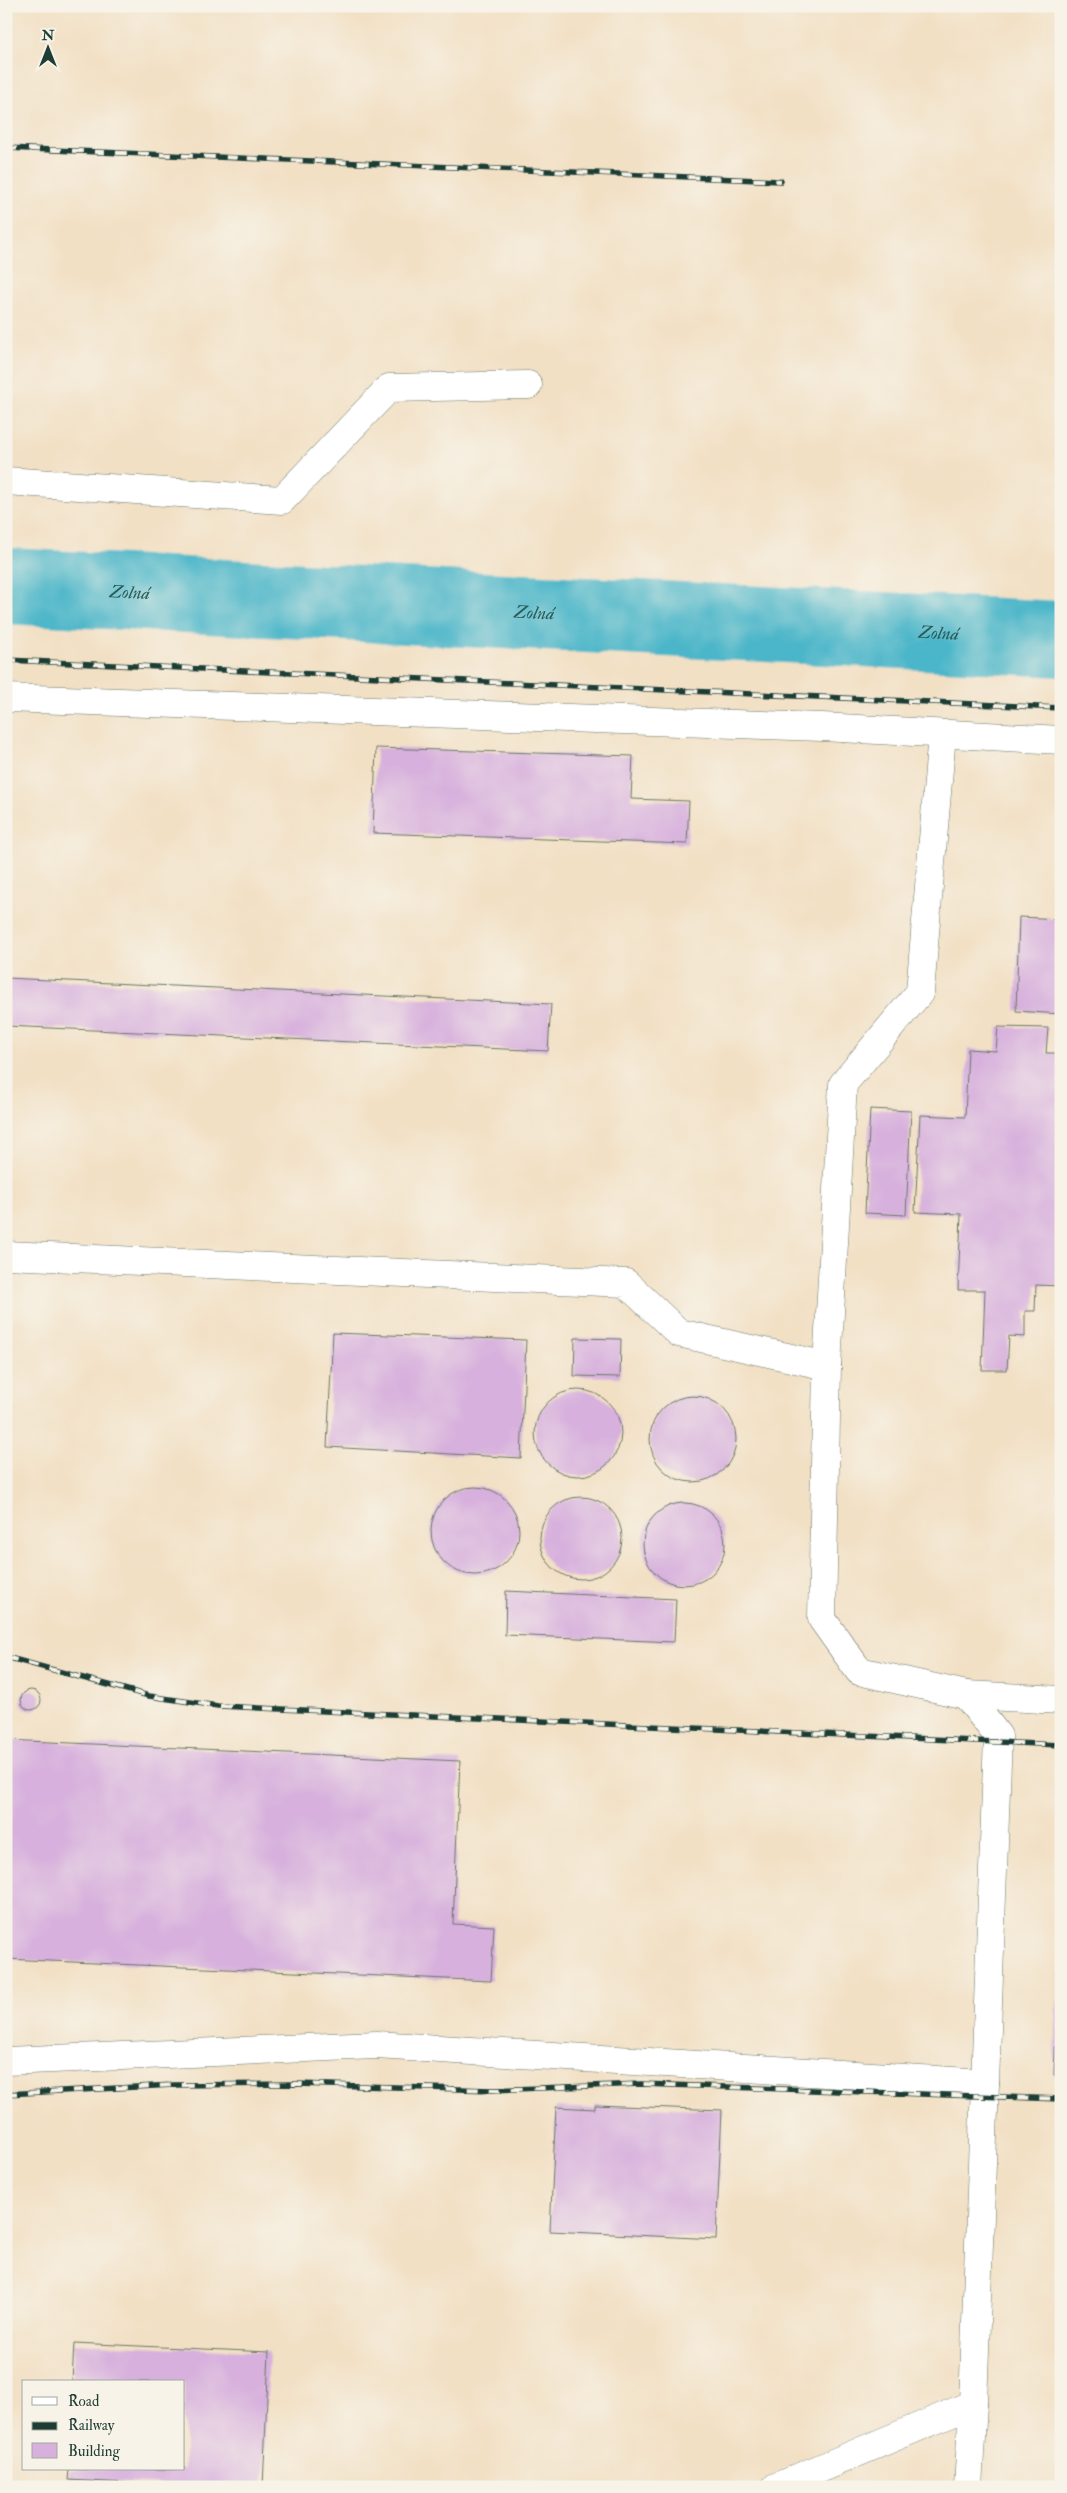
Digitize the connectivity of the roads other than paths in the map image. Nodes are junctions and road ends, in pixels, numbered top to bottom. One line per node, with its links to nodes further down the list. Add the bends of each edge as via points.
1 (528, 385): 2 (lane, via 389,388 282,500)
2 (6, 480)
3 (6, 698): 4 (lane)
4 (942, 734): 5 (lane); 7 (lane, via 920,992 843,1084)
5 (1061, 740)
6 (6, 1255): 7 (lane, via 626,1283 679,1333)
7 (827, 1366): 8 (lane, via 822,1619 859,1671)
8 (966, 1695): 9 (lane); 11 (lane, via 998,1736)
9 (1061, 1700)
10 (6, 2061): 11 (lane, via 376,2045)
11 (984, 2083): 12 (lane)
12 (973, 2404): 13 (lane); 14 (lane)
13 (776, 2487)
14 (968, 2487)

